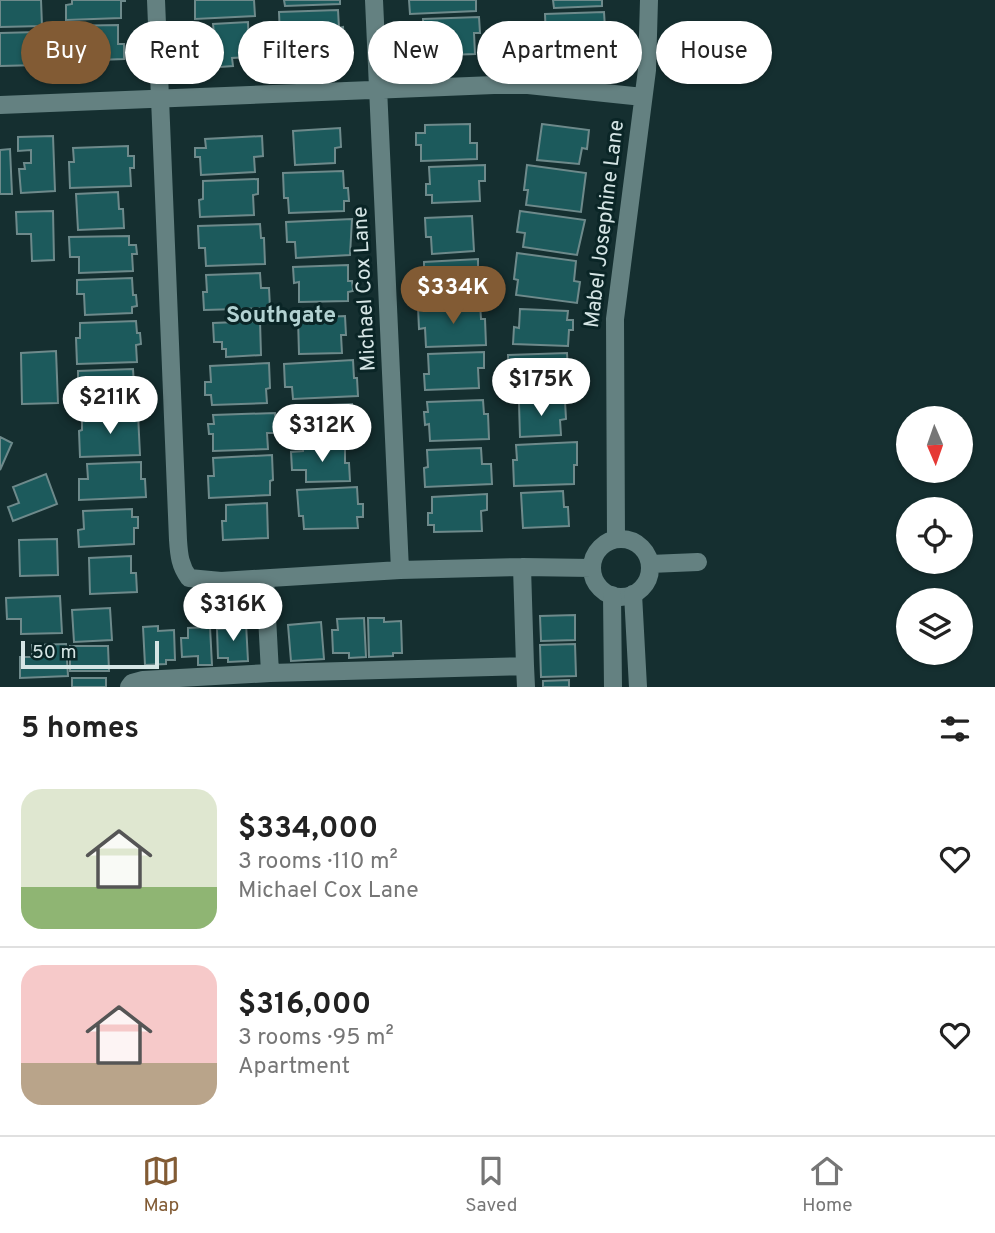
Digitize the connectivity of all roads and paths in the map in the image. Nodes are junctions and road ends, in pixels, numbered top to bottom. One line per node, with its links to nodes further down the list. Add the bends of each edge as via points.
1 (156, 0): 6 (street)
2 (374, 0): 4 (street, Michael Cox Lane)
3 (649, 0): 5 (street, Mabel Josephine Lane)
4 (378, 90): 5 (street, via 528,85); 6 (street); 13 (street, Michael Cox Lane)
5 (643, 97): 8 (street, Mabel Josephine Lane, via 615,319)
6 (161, 99): 7 (street); 14 (street, via 179,558 189,578)
7 (0, 106)
8 (617, 538): 10 (street, via 642,547); 12 (street, via 601,545)
9 (698, 562): 10 (street)
10 (650, 564): 15 (street, via 647,582)
11 (522, 566): 12 (street); 13 (street); 17 (street)
12 (592, 568): 16 (street, via 597,585)
13 (400, 570): 14 (street)
14 (265, 579): 18 (street)
15 (633, 594): 16 (street); 22 (street)
16 (612, 596): 21 (street)
17 (525, 666): 18 (street); 20 (street)
18 (270, 673): 19 (street, via 143,680)
19 (128, 687)
20 (526, 687)
21 (614, 687)
22 (638, 687)

